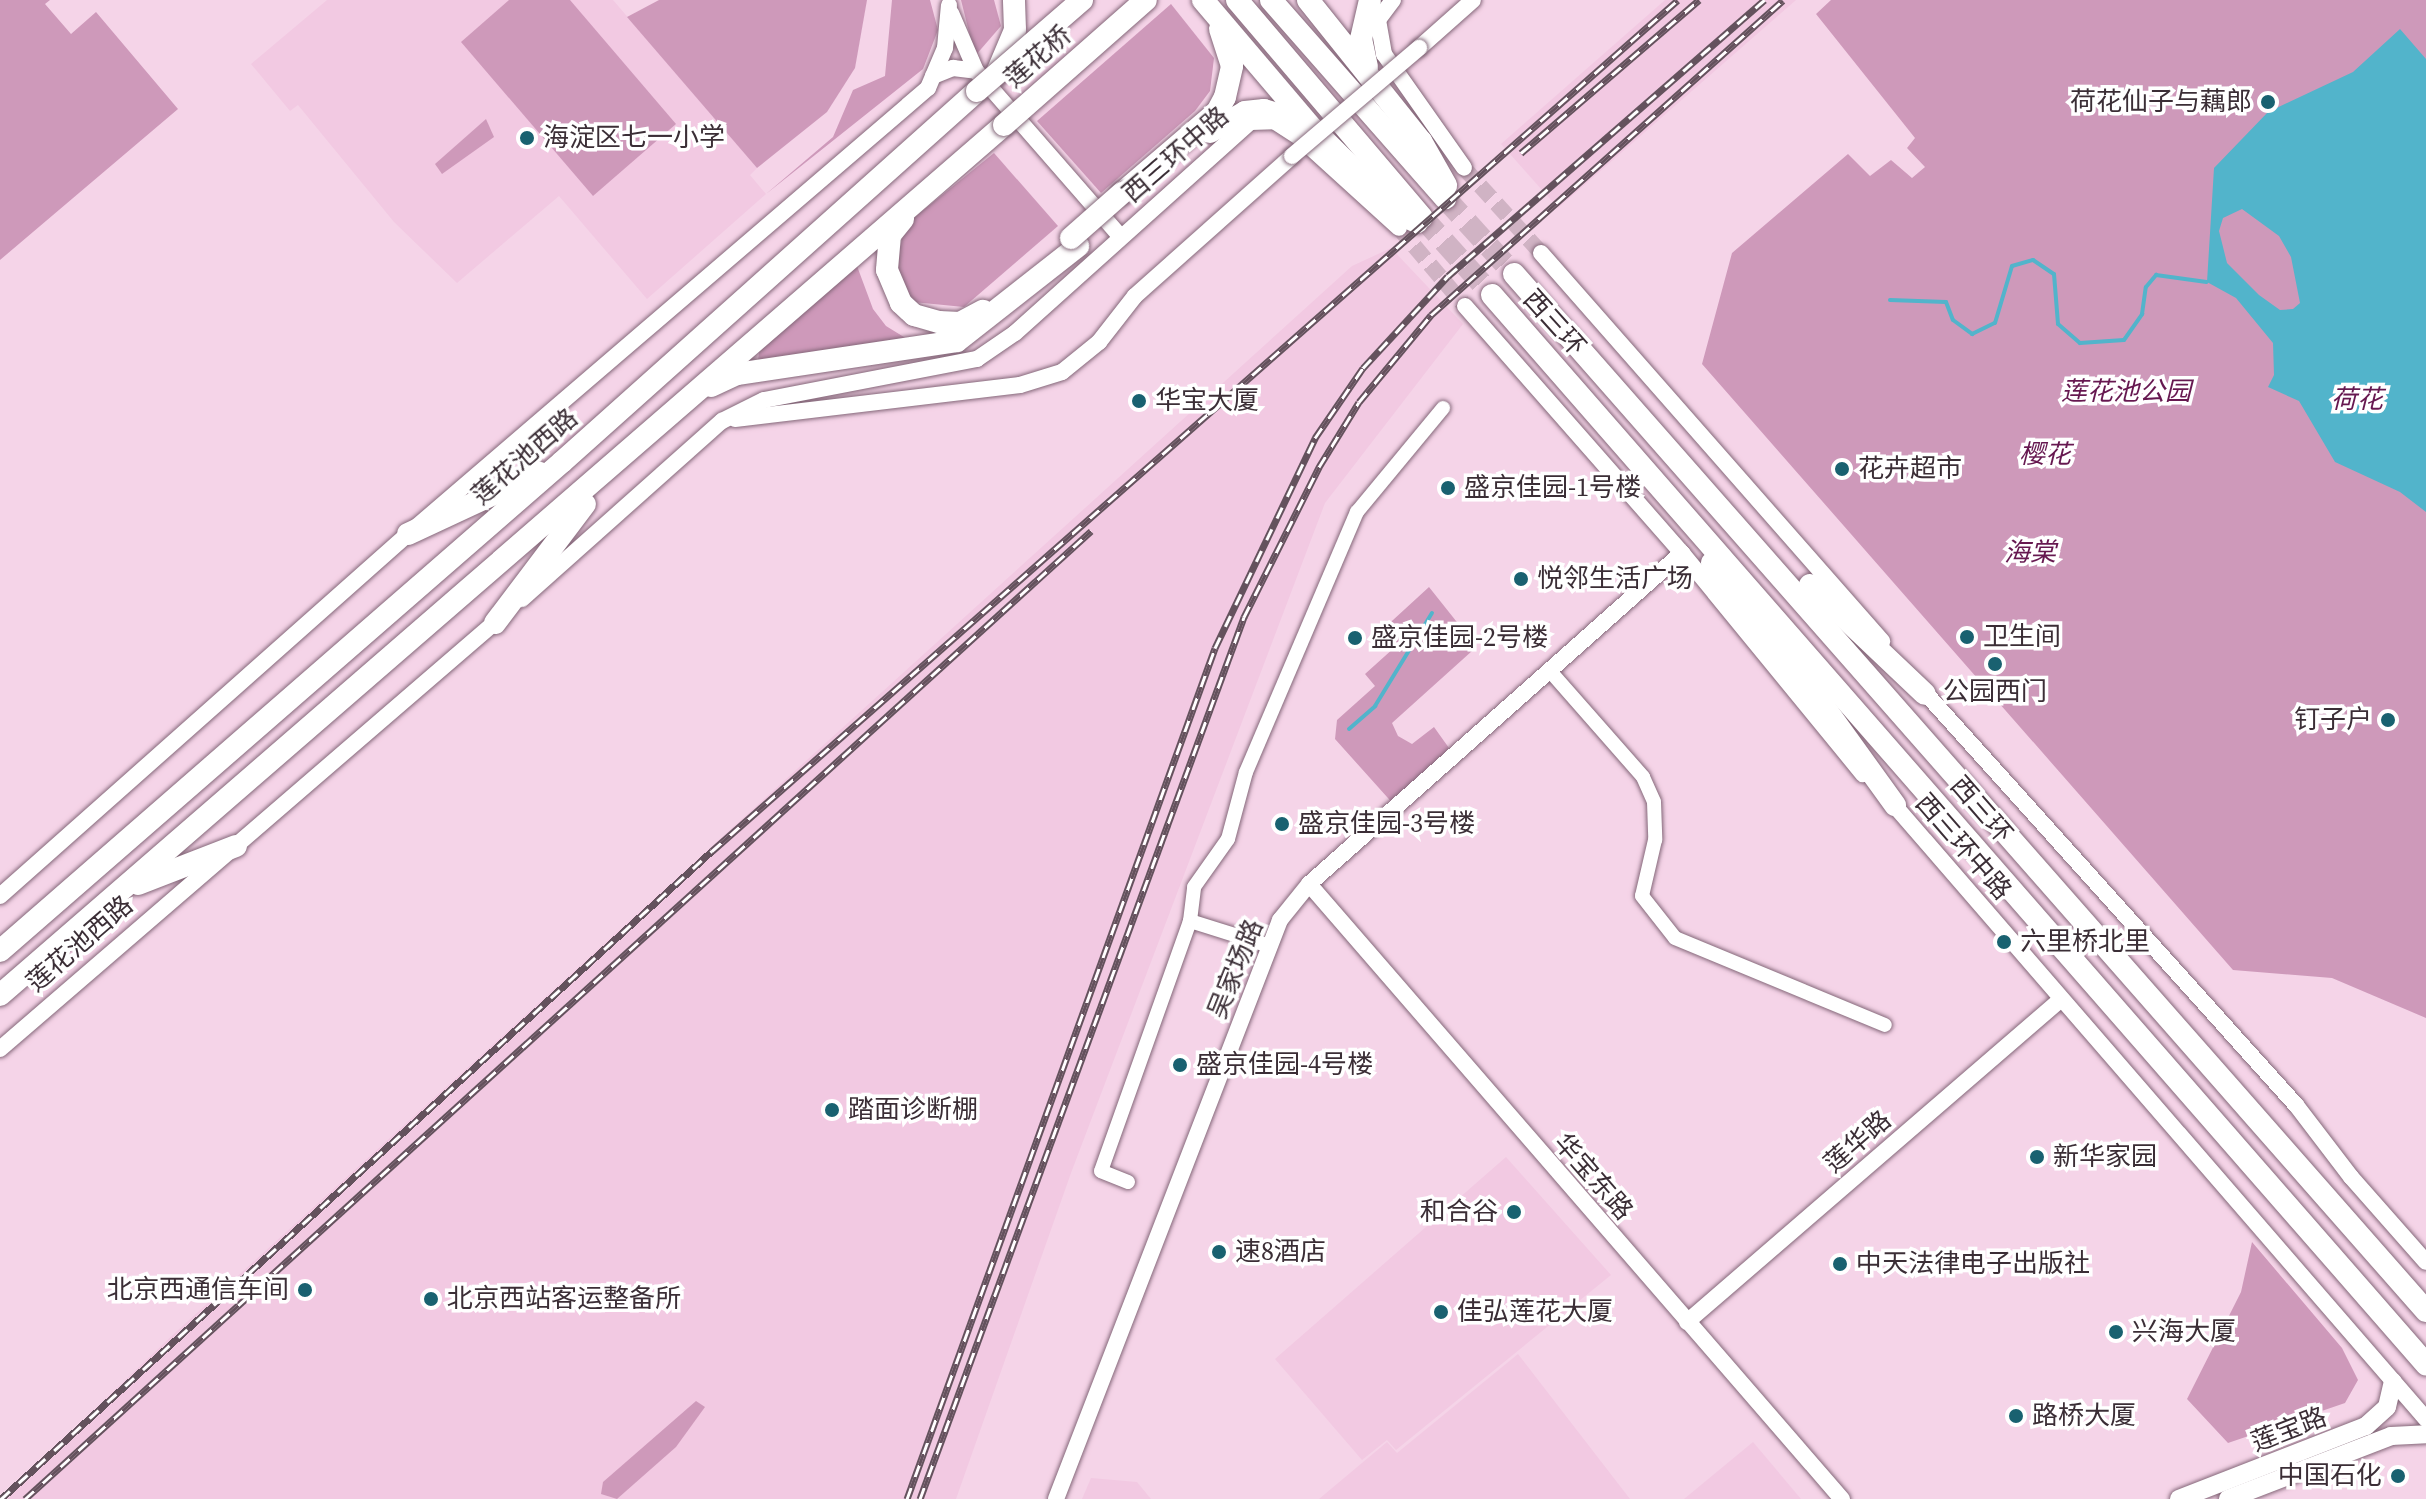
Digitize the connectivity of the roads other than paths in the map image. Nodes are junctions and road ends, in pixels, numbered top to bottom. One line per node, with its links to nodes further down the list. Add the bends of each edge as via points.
1 (1014, 0): 14 (highway, via 1015,30)
2 (1082, 0): 14 (highway, 莲花池西路, bridge)
3 (1146, 0): 15 (highway, 莲花桥, bridge)
4 (1237, 0): 20 (highway)
5 (1271, 0): 12 (highway, via 1448,196 1421,141)
6 (1308, 0): 12 (highway)
7 (1370, 0): 12 (highway, via 1361,39)
8 (1393, 0): 17 (street, via 1378,20 1384,54)
9 (1473, 0): 29 (street, bridge, via 1135,296 1099,342 1062,372 1020,385)
10 (948, 2): 13 (street, 莲花池西路, via 945,48); 14 (street, 西三环中路)
11 (1206, 3): 16 (highway); 18 (highway, via 1228,44 1232,66 1225,97 1217,112)
12 (1369, 72)
13 (933, 76): 14 (street, via 953,68); 34 (street, 莲花池西路, via 928,88 862,147)
14 (983, 79): 21 (street, 西三环中路); 30 (highway, 莲花池西路)
15 (1004, 125): 19 (highway, 莲花池西路)
16 (1311, 127): 18 (highway, via 1264,110 1228,118); 20 (highway)
17 (1464, 168)
18 (1125, 197): 22 (highway, bridge)
19 (918, 198): 22 (highway, via 890,235 887,270 901,303 914,315 960,323); 27 (highway, 莲花池西路)
20 (1413, 222): 21 (street, 西三环中路, via 1274,121 1250,122)
21 (1120, 236): 29 (street, 莲花池西路, via 1015,333 977,359 764,400)
22 (1075, 242): 27 (highway, via 957,341 737,374)
23 (1541, 253): 38 (street)
24 (1514, 274): 32 (highway, 西三环)
25 (1492, 295): 33 (highway, 西三环)
26 (1465, 306): 35 (street, 西三环中路)
27 (692, 394): 31 (highway, 莲花池西路)
28 (1443, 408): 44 (street, via 1357,512 1246,772 1228,839 1194,887)
29 (722, 421): 36 (street, 莲花池西路)
30 (562, 462): 34 (highway); 46 (highway, 莲花池西路)
31 (612, 468): 36 (highway); 42 (highway, 莲花池西路)
32 (1708, 491): 38 (highway, via 1757,524 1827,604); 53 (highway, 西三环)
33 (1686, 512): 39 (highway, via 1715,569 1781,647); 55 (highway, 西三环)
34 (408, 534): 43 (street, 莲花池西路)
35 (1682, 553): 37 (street, 吴家场路); 39 (street, 西三环中路, via 1845,756)
36 (495, 623): 40 (street, 莲花池西路)
37 (1550, 671): 41 (street, 吴家场路); 49 (street, via 1643,777 1654,802 1655,840 1642,896 1675,938)
38 (1925, 694): 52 (street, via 2296,1105)
39 (1895, 805): 48 (street, 西三环中路)
40 (236, 846): 42 (highway); 50 (street, 莲花池西路)
41 (1309, 884): 45 (street, 吴家场路, via 1280,920); 54 (street, 华宝东路)
42 (122, 890): 47 (highway, 莲花池西路)
43 (0, 896)
44 (1190, 921): 45 (street); 51 (street, via 1101,1171)
45 (1270, 946): 59 (street, 吴家场路)
46 (0, 951)
47 (0, 995)
48 (2061, 999): 54 (street, 莲华路); 56 (street, 西三环中路)
49 (1885, 1025)
50 (0, 1049)
51 (1128, 1182)
52 (2426, 1262)
53 (2426, 1311)
54 (1687, 1322): 60 (street, 华宝东路)
55 (2426, 1364)
56 (2393, 1382): 57 (street, 西三环中路); 61 (main road, 莲宝路, via 2387,1407 2366,1426)
57 (2426, 1419)
58 (2426, 1434): 62 (main road, 莲宝路, via 2391,1436)
59 (1056, 1499)
60 (1842, 1499)
61 (2179, 1499)
62 (2228, 1499)

